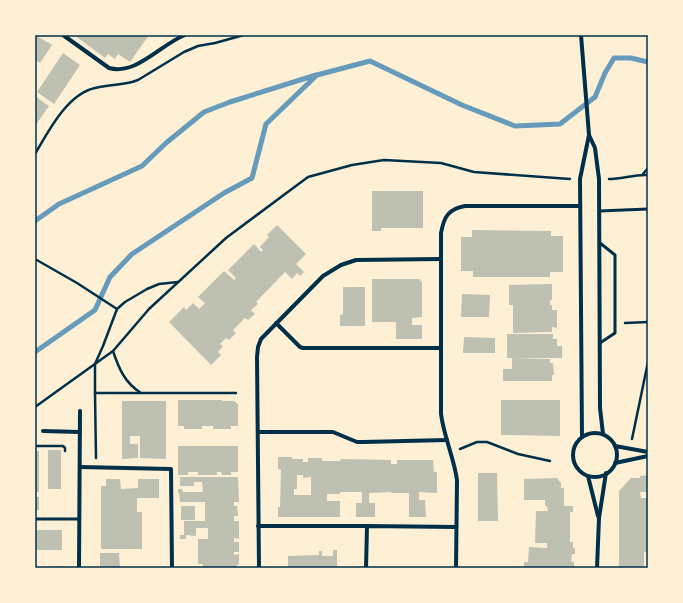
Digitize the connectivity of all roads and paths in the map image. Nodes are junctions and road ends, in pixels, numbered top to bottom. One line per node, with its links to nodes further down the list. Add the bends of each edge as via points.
1 (63, 35): 2 (street, via 109,68 116,70 134,66 176,38)
2 (185, 35)
3 (244, 35): 6 (path, via 198,46 138,80)
4 (581, 35): 7 (street)
5 (126, 79): 6 (path)
6 (126, 84): 8 (path, via 93,88 75,99 58,114)
7 (589, 135): 14 (street, via 580,179); 16 (street, via 597,160)
8 (35, 154)
9 (648, 168): 10 (path)
10 (643, 174): 11 (path); 12 (path)
11 (648, 175)
12 (607, 178)
13 (575, 179): 20 (path, via 474,172 441,163 384,160 352,165 308,177 226,238)
14 (580, 206): 19 (street, via 458,207 443,221); 39 (street)
15 (648, 209): 16 (lane)
16 (600, 211): 17 (street)
17 (600, 243): 25 (street); 25 (lane, via 615,255 614,333)
18 (35, 259): 21 (path)
19 (441, 259): 23 (street, via 356,260 341,265 323,276); 26 (street)
20 (179, 282): 21 (path, via 159,284 147,289); 27 (path, via 149,309)
21 (117, 309): 29 (path)
22 (648, 322): 24 (path)
23 (276, 323): 26 (street, via 303,348); 37 (street, via 261,339 258,347)
24 (622, 323)
25 (600, 343): 38 (street, via 600,420)
26 (441, 348): 41 (street, via 441,414)
27 (113, 351): 29 (path); 31 (path, via 124,378)
28 (648, 362): 40 (path)
29 (95, 364): 30 (path); 33 (path)
30 (95, 392): 31 (path); 48 (path)
31 (141, 393): 32 (path)
32 (236, 394)
33 (35, 407)
34 (80, 411): 36 (street)
35 (43, 431): 36 (street)
36 (80, 432): 51 (street)
37 (258, 432): 41 (street, via 333,432 357,442); 57 (street)
38 (603, 434): 39 (street, via 594,433); 43 (street)
39 (582, 437): 53 (street, via 574,446 573,455 579,470)
40 (632, 439)
41 (447, 440): 46 (street)
42 (35, 446): 44 (path, via 63,446)
43 (615, 446): 45 (street); 50 (street)
44 (65, 451)
45 (648, 452)
46 (450, 453): 49 (path, via 477,442 487,442 518,454); 59 (street, via 457,480)
47 (648, 456): 50 (street)
48 (96, 458)
49 (550, 461)
50 (615, 463): 52 (street)
51 (80, 467): 56 (street); 61 (street, via 171,469)
52 (606, 473): 53 (street, via 602,476); 54 (street)
53 (588, 476): 54 (street)
54 (598, 518): 65 (street)
55 (35, 519): 56 (lane)
56 (79, 519): 60 (street)
57 (258, 526): 58 (street); 62 (street)
58 (367, 526): 59 (street); 63 (street)
59 (456, 527): 64 (street)
60 (79, 568)
61 (172, 568)
62 (259, 568)
63 (366, 568)
64 (456, 568)
65 (597, 568)

